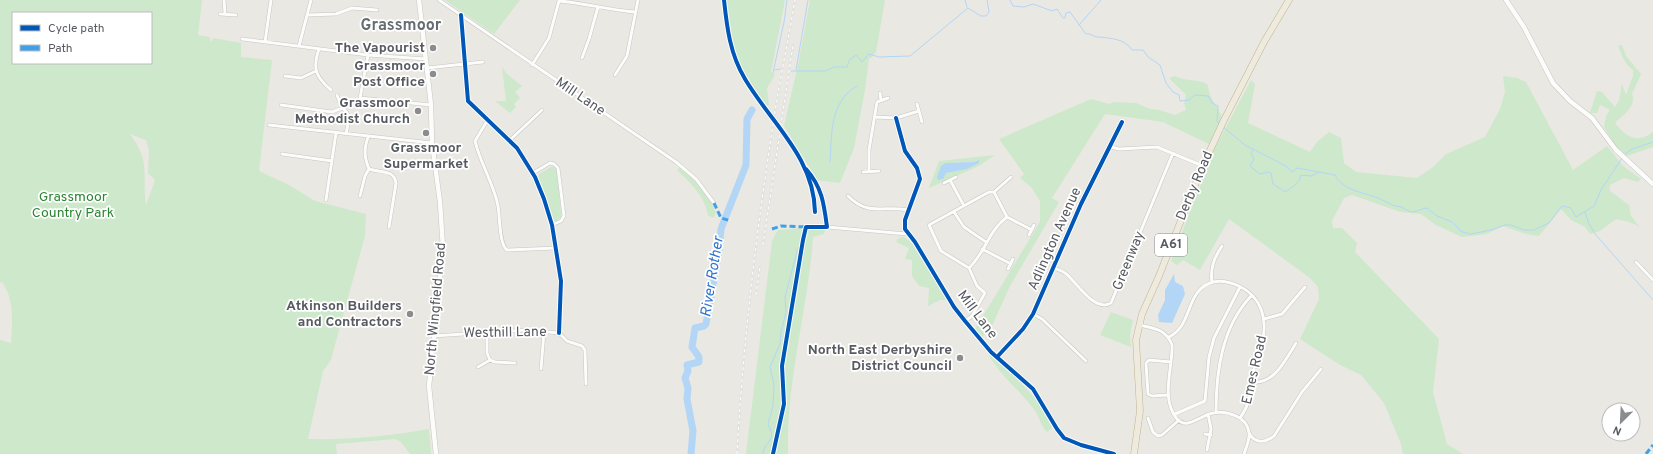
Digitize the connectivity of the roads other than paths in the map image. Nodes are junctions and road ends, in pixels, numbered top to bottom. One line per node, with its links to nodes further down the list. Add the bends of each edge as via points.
1 (224, 0): 14 (street)
2 (271, 0): 19 (street)
3 (310, 0): 16 (street)
4 (419, 0): 24 (main road, North Wingfield Road)
5 (439, 0): 17 (street, Mill Lane)
6 (559, 0): 10 (street); 27 (street, via 550,38)
7 (638, 0): 12 (street)
8 (1289, 0): 58 (highway, Derby Road / A61, via 1264,42)
9 (1506, 0): 68 (main road, via 1524,27 1553,83 1570,101 1592,118 1616,150)
10 (598, 7): 12 (street); 23 (street)
11 (377, 10): 16 (street, via 352,8 336,14)
12 (635, 12): 30 (street, via 627,56)
13 (220, 14): 14 (street)
14 (225, 14): 15 (street)
15 (236, 15)
16 (308, 15): 20 (street)
17 (461, 15): 26 (street); 27 (street, Mill Lane)
18 (242, 39): 19 (street)
19 (265, 42): 20 (street)
20 (299, 46): 21 (street)
21 (319, 50): 22 (street); 29 (street, via 315,60)
22 (368, 55): 24 (street); 38 (street, via 360,98)
23 (582, 58)
24 (426, 59): 28 (main road, North Wingfield Road)
25 (483, 62): 26 (street)
26 (465, 64): 28 (street); 45 (street, via 468,101)
27 (532, 65): 73 (street, Mill Lane, via 676,162 696,179)
28 (427, 68): 38 (main road, North Wingfield Road)
29 (316, 71): 31 (street, via 301,78); 32 (street)
30 (616, 75)
31 (285, 76)
32 (331, 90)
33 (880, 93): 36 (street)
34 (337, 96): 40 (street)
35 (888, 98): 36 (street)
36 (881, 100): 43 (street, via 877,102)
37 (917, 104): 42 (street)
38 (430, 105): 53 (main road, North Wingfield Road)
39 (281, 106): 40 (street, via 332,112)
40 (342, 108): 50 (street, via 349,115)
41 (542, 110): 52 (street)
42 (919, 111): 44 (street); 46 (street)
43 (874, 117): 44 (street); 60 (street)
44 (896, 118): 77 (street, via 905,151 919,172 919,184)
45 (487, 121): 52 (street); 89 (street, via 475,141 497,204 504,248)
46 (922, 122)
47 (1122, 122): 54 (street, Adlington Avenue)
48 (269, 125): 49 (street)
49 (336, 133): 50 (street); 57 (street)
50 (346, 134): 51 (street)
51 (368, 137): 53 (street); 59 (street, via 364,148)
52 (510, 140): 63 (street)
53 (432, 142): 109 (main road, North Wingfield Road, via 443,248)
54 (1111, 147): 55 (street, via 1157,147); 95 (street, Adlington Avenue, via 1081,204)
55 (1173, 153): 58 (street); 95 (street, Greenway, via 1111,303 1101,304 1094,301 1066,274)
56 (282, 154): 57 (street)
57 (332, 161): 72 (street)
58 (1203, 166): 105 (highway, Derby Road / A61)
59 (369, 168): 70 (street); 82 (street, via 395,176)
60 (869, 170): 61 (street); 62 (street)
61 (879, 171)
62 (863, 172)
63 (533, 173): 80 (street); 80 (street, via 550,163 558,168 564,216 561,221)
64 (956, 177): 66 (street)
65 (1011, 177): 69 (street)
66 (950, 180): 67 (street); 75 (street)
67 (944, 183)
68 (1653, 184)
69 (994, 192): 75 (street, via 989,192); 79 (street)
70 (360, 196)
71 (848, 196): 74 (street)
72 (326, 200)
73 (714, 203)
74 (857, 204): 76 (street); 77 (street, via 862,208)
75 (964, 206): 78 (street)
76 (854, 209)
77 (908, 210): 85 (street, via 904,225)
78 (954, 212): 87 (street, via 964,227); 94 (street, via 931,223 929,228 944,254)
79 (1007, 217): 84 (street); 87 (street, via 996,226)
80 (552, 225): 89 (street)
81 (1034, 225): 84 (street)
82 (389, 227)
83 (827, 227): 85 (street)
84 (1032, 230): 86 (street)
85 (907, 234): 104 (street, Mill Lane, via 916,242)
86 (1029, 235)
87 (986, 242): 90 (street)
88 (1222, 246): 98 (street, via 1213,260)
89 (556, 248): 108 (street, via 561,281)
90 (982, 249): 93 (street); 94 (street)
91 (1013, 260): 93 (street)
92 (1636, 262): 97 (street)
93 (1011, 264): 96 (street)
94 (969, 268): 104 (street, via 977,286 985,294 972,316)
95 (1053, 268): 102 (street, Adlington Avenue)
96 (1008, 269)
97 (1653, 280)
98 (1212, 283): 99 (street, Emes Road, via 1221,281); 110 (street, via 1198,291 1182,327)
99 (1240, 286): 101 (street, Emes Road); 124 (street, via 1214,338 1209,356 1205,400)
100 (1306, 287): 103 (street, via 1282,314)
101 (1252, 295): 103 (street, Emes Road); 123 (street, via 1236,316 1220,358)
102 (1033, 314): 112 (street, Adlington Avenue); 114 (street, via 1042,319)
103 (1264, 318): 120 (street, Emes Road, via 1264,334)
104 (965, 321): 112 (street, Mill Lane)
105 (1139, 325): 110 (street, via 1162,331); 135 (highway, Derby Road / A61, via 1136,340 1140,411)
106 (487, 331): 107 (street, Westhill Lane); 109 (street, Westhill Lane); 113 (street, via 487,353)
107 (544, 332): 108 (street, Westhill Lane); 118 (street)
108 (559, 333): 121 (street, Westhill Lane, via 567,342 582,346 585,350)
109 (433, 336): 133 (main road, North Wingfield Road, via 429,386)
110 (1169, 337): 115 (street, via 1172,345)
111 (1296, 343): 120 (street, via 1283,365 1269,379 1258,383)
112 (997, 357): 134 (street, Mill Lane, via 1033,389 1064,438)
113 (490, 360): 116 (street); 117 (street)
114 (1086, 361)
115 (1171, 362): 122 (street); 122 (street, via 1149,360 1146,363 1148,394)
116 (515, 363)
117 (478, 367)
118 (541, 369)
119 (1321, 369): 129 (street, via 1302,392 1274,436 1268,441 1260,442)
120 (1252, 382): 127 (street, Emes Road, via 1251,395)
121 (586, 384)
122 (1168, 394): 124 (street)
123 (1216, 412): 125 (street); 127 (street, via 1230,413)
124 (1175, 414): 128 (street)
125 (1208, 414): 128 (street, via 1188,423); 131 (street)
126 (1148, 418): 128 (street, via 1153,432 1158,436)
127 (1240, 418): 129 (street, via 1246,424)
128 (1179, 420)
129 (1249, 433): 136 (street)
130 (1204, 434): 131 (street)
131 (1211, 435): 132 (street)
132 (1207, 450)
133 (436, 454)
134 (1114, 454)
135 (1134, 454)
136 (1244, 454)

